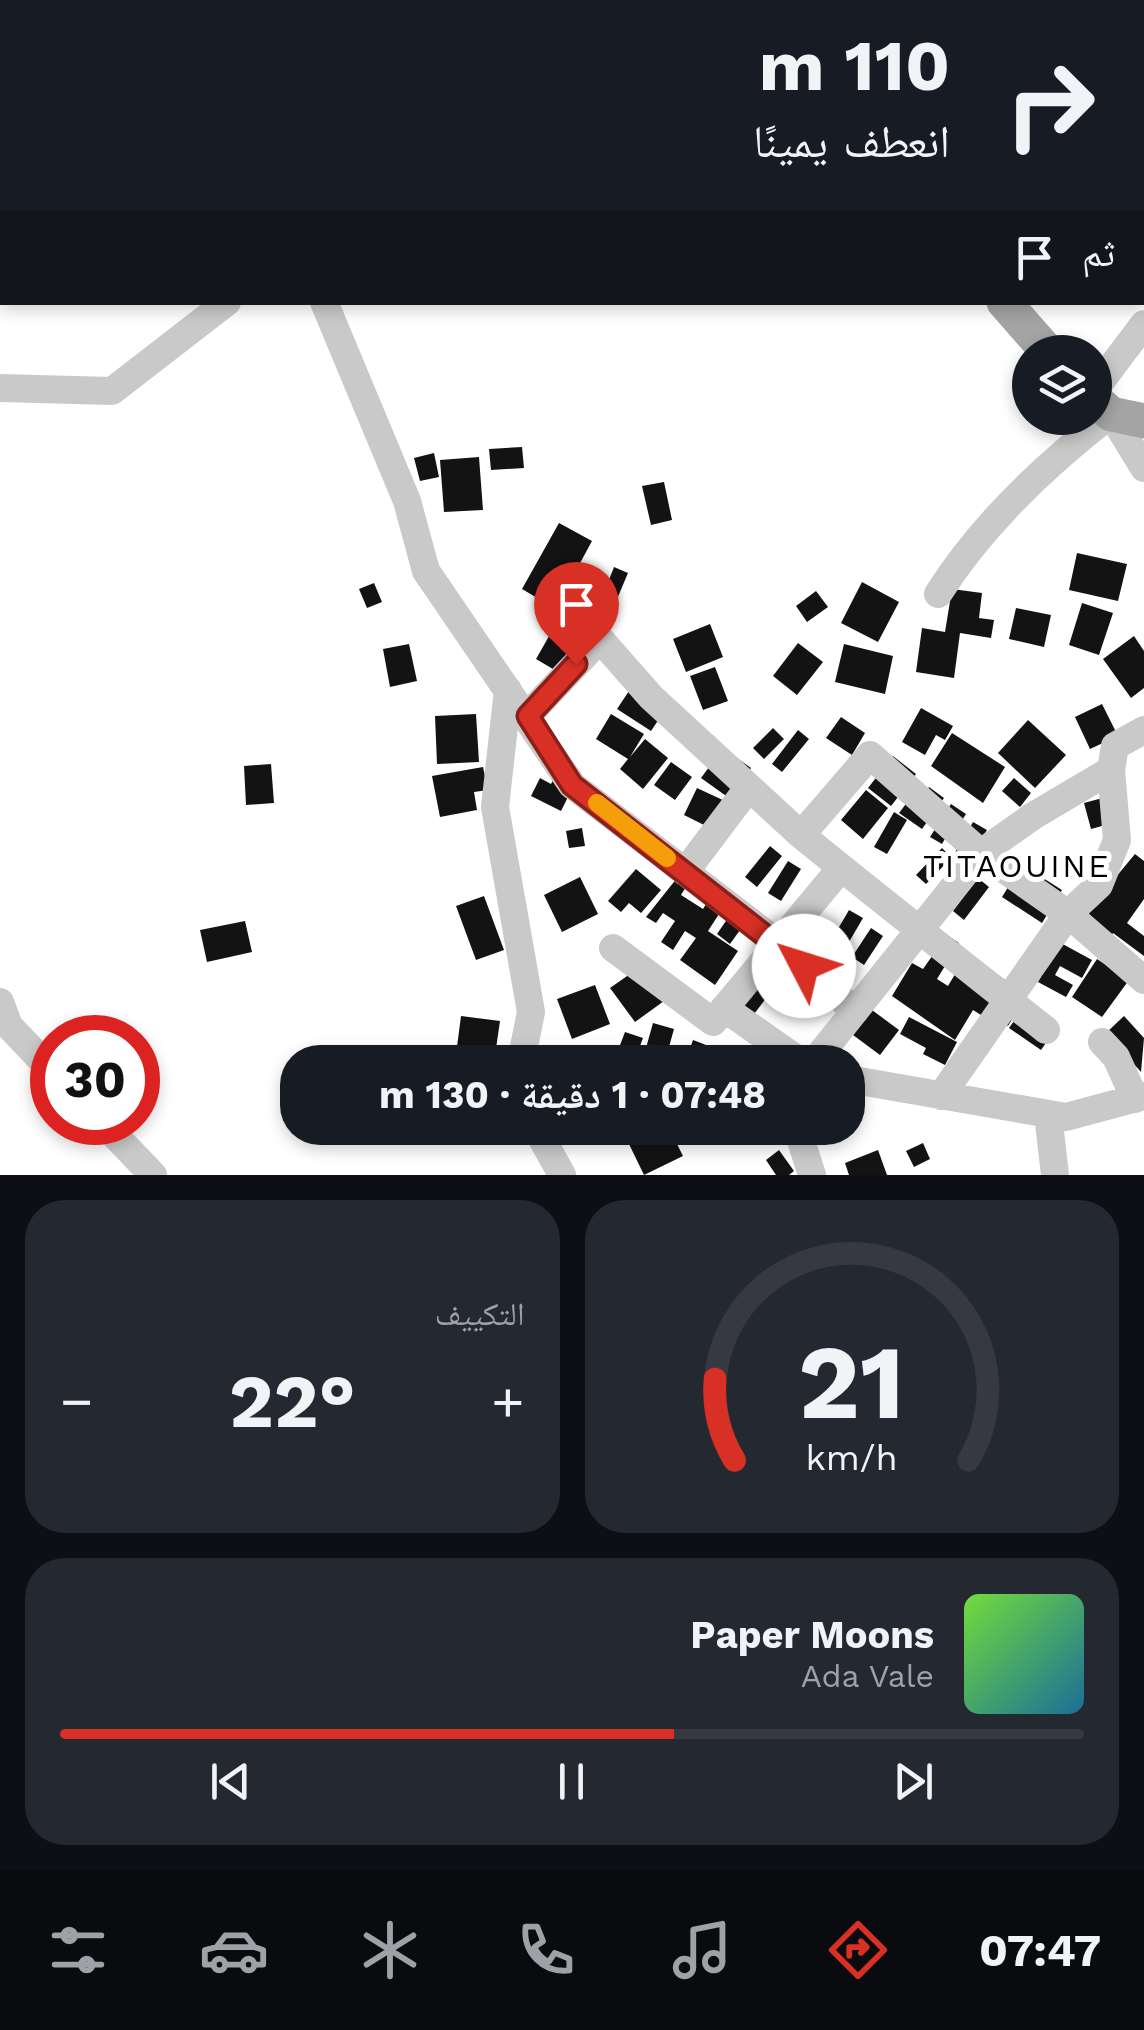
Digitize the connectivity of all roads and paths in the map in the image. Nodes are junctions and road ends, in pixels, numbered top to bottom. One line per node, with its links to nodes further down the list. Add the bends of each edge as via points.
1 (223, 305): 6 (street, via 112,390)
2 (325, 305): 12 (street, via 407,502 426,571)
3 (1007, 305): 5 (main road)
4 (1144, 324): 7 (street)
5 (1033, 335)
6 (0, 388)
7 (1112, 404)
8 (1112, 408): 10 (street)
9 (1081, 435): 11 (street, via 966,549)
10 (1144, 468)
11 (938, 594)
12 (508, 690): 13 (street); 32 (street, via 495,807 532,1012)
13 (528, 716): 16 (street, via 600,638); 20 (street, via 572,785)
14 (1144, 730): 15 (street, via 1115,746)
15 (1111, 770): 18 (street); 21 (street, via 1116,840 1099,886)
16 (749, 788): 17 (street); 20 (street)
17 (800, 836): 18 (street, via 870,754); 19 (street)
18 (981, 853): 21 (street); 22 (street)
19 (841, 868): 22 (street); 23 (street)
20 (685, 872): 23 (street)
21 (1068, 914): 25 (street); 26 (street)
22 (921, 931): 26 (street); 29 (street)
23 (778, 943): 28 (street); 29 (street)
24 (613, 948): 28 (street, via 713,1022)
25 (1144, 980)
26 (1006, 998): 30 (street); 37 (street)
27 (0, 1002): 35 (street, via 8,1026)
28 (724, 1008): 33 (street)
29 (855, 1011): 34 (street)
30 (1046, 1030)
31 (1102, 1042): 38 (street)
32 (525, 1045)
33 (777, 1045)
34 (828, 1045)
35 (30, 1048)
36 (865, 1082): 37 (street)
37 (941, 1096): 39 (street)
38 (1138, 1104): 39 (street)
39 (1048, 1114): 46 (street)
40 (125, 1145): 43 (street)
41 (545, 1145): 44 (street)
42 (802, 1145): 45 (street)
43 (154, 1175)
44 (562, 1175)
45 (812, 1175)
46 (1054, 1175)

